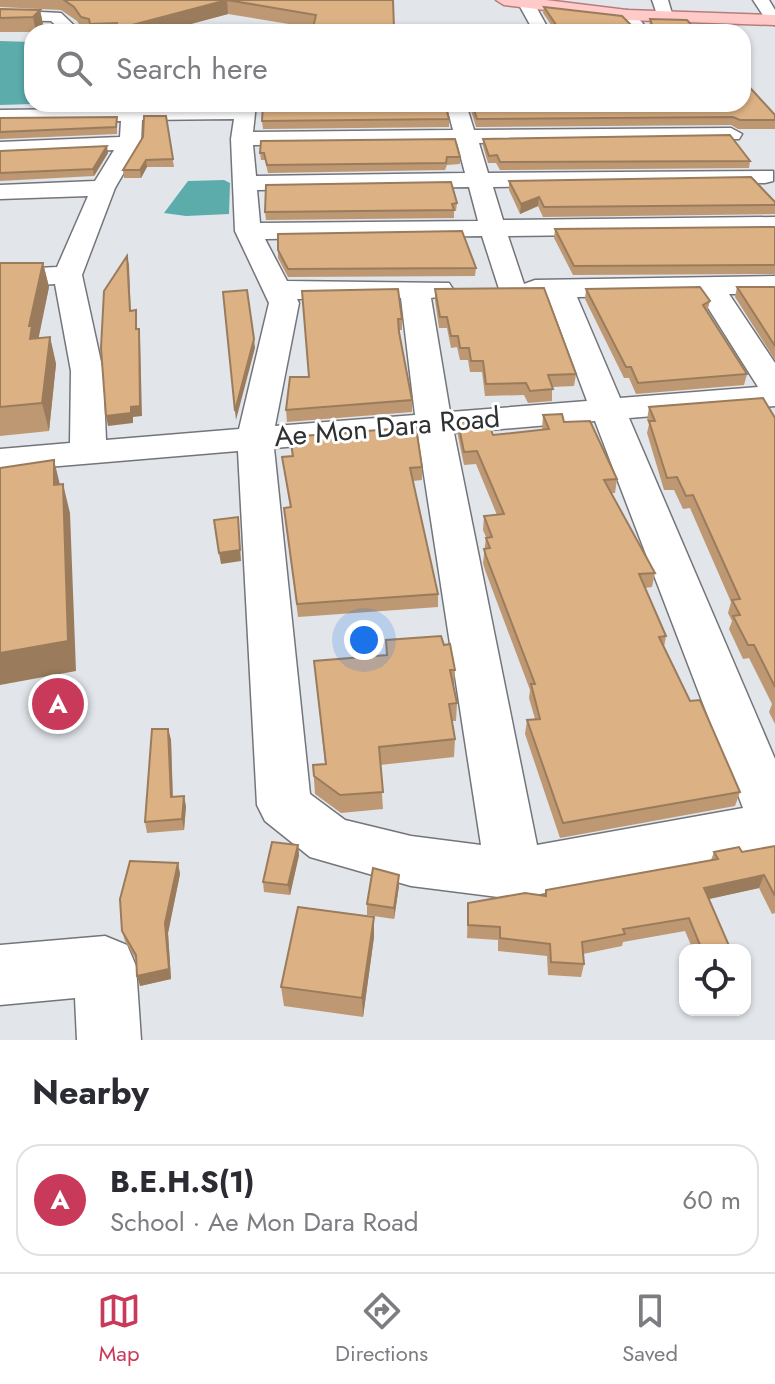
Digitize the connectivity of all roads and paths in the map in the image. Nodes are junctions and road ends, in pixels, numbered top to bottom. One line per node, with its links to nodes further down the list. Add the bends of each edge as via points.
1 (504, 0): 3 (main road)
2 (761, 0): 7 (street)
3 (527, 2): 6 (main road); 9 (street)
4 (662, 9): 6 (main road); 7 (main road)
5 (0, 15): 8 (street, via 55,16)
6 (627, 15): 10 (street)
7 (775, 20)
8 (64, 24)
9 (538, 24)
10 (635, 24)
11 (66, 112): 17 (street)
12 (131, 112): 21 (street)
13 (172, 112): 18 (street)
14 (458, 112): 19 (street)
15 (714, 114): 22 (street)
16 (350, 115): 20 (street)
17 (0, 116)
18 (244, 119): 20 (street); 26 (street)
19 (466, 137): 20 (street); 22 (street); 24 (street)
20 (352, 138)
21 (130, 143): 23 (street); 27 (street)
22 (740, 146): 25 (street)
23 (0, 149)
24 (478, 179): 25 (street); 26 (street); 30 (street)
25 (770, 182)
26 (247, 183): 31 (street)
27 (103, 188): 28 (street); 32 (street)
28 (0, 192)
29 (775, 225): 30 (street)
30 (493, 229): 31 (street); 36 (street)
31 (248, 231): 38 (street)
32 (68, 275): 33 (street); 45 (street, via 87,371)
33 (0, 279)
34 (775, 285): 35 (street)
35 (709, 286): 37 (street); 40 (street)
36 (511, 289): 37 (street); 39 (street)
37 (559, 289): 42 (street)
38 (280, 290): 39 (street); 44 (street, via 284,303)
39 (415, 290): 43 (street)
40 (775, 388)
41 (775, 396): 42 (street, Ae Mon Dara Road)
42 (609, 409): 43 (street, Ae Mon Dara Road); 47 (street)
43 (434, 423): 44 (street, Ae Mon Dara Road); 48 (street)
44 (255, 439): 45 (street, Ae Mon Dara Road); 48 (street, via 284,805 330,840 411,861)
45 (88, 451): 46 (street, Ae Mon Dara Road)
46 (0, 460)
47 (775, 824): 48 (street)
48 (514, 874)
49 (0, 975): 50 (street, via 105,966)
50 (109, 1040)

